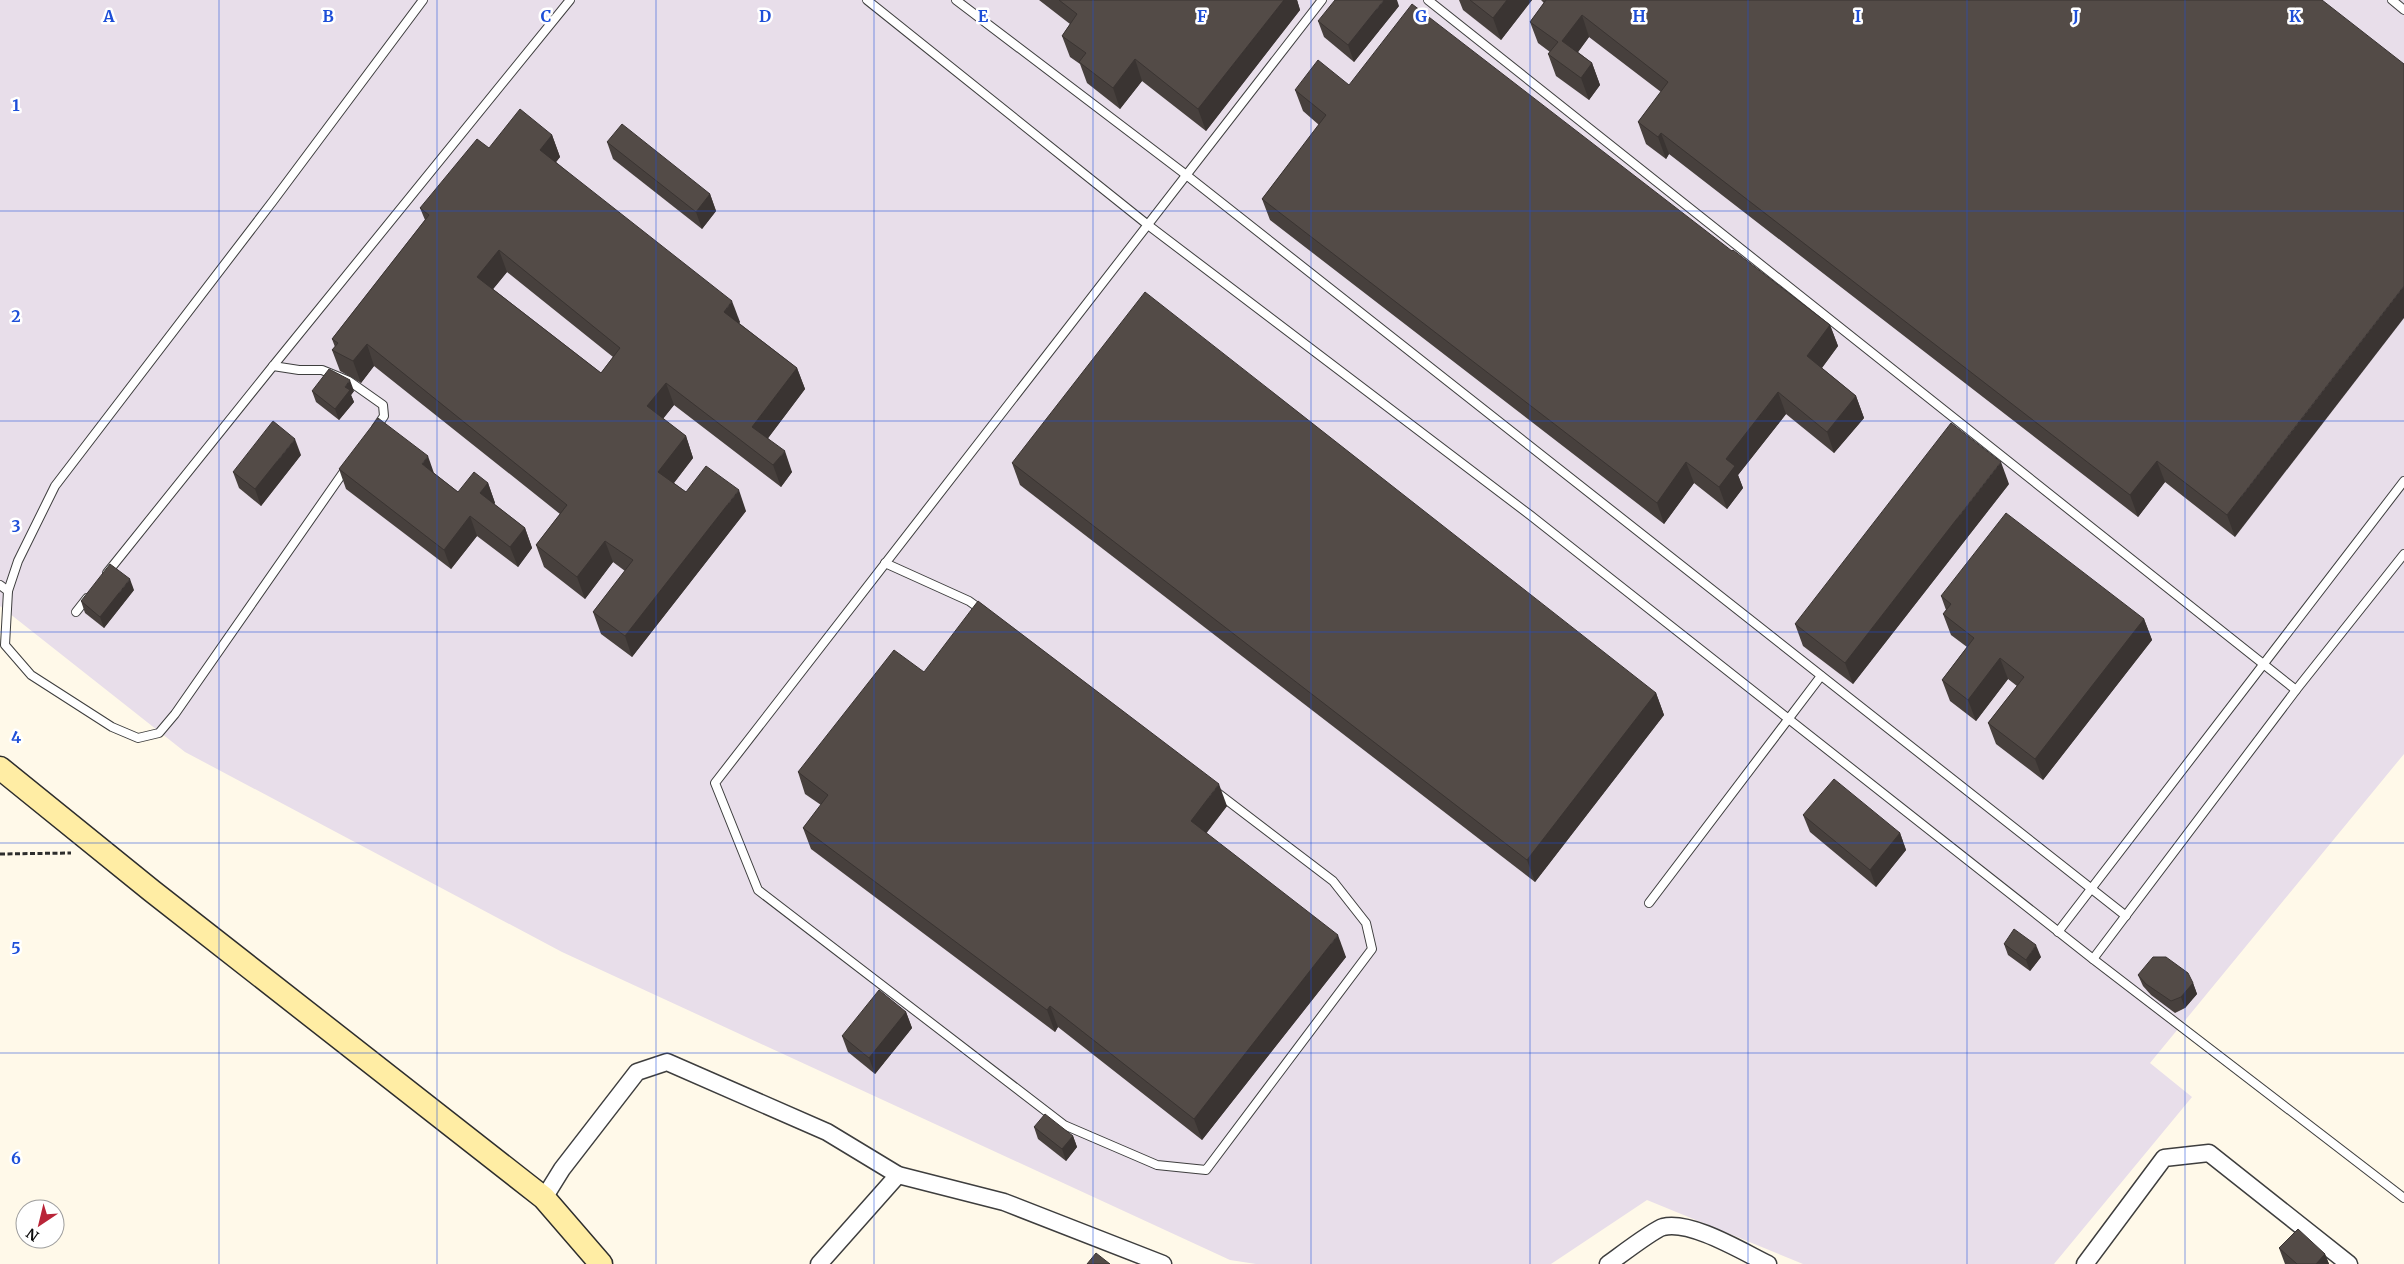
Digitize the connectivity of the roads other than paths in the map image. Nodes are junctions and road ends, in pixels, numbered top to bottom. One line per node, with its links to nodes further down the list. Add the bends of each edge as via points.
1 (423, 0): 20 (lane, via 55,486 18,561)
2 (570, 0): 11 (lane)
3 (867, 0): 10 (lane)
4 (956, 0): 9 (lane)
5 (1322, 0): 9 (lane)
6 (1428, 0): 23 (lane)
7 (2392, 0): 8 (lane)
8 (2404, 10)
9 (1185, 174): 10 (lane); 24 (lane)
10 (1148, 225): 16 (lane); 26 (lane, via 1530,515)
11 (273, 366): 12 (lane, via 322,370 350,381 383,405 384,416); 17 (lane)
12 (368, 438)
13 (352, 460): 20 (lane, via 176,714 159,733 138,738 112,727 31,675 5,645)
14 (2404, 481): 23 (lane)
15 (2404, 554): 25 (lane)
16 (885, 564): 22 (lane, via 969,601); 28 (lane, via 715,783 758,890 1064,1125 1157,1165 1206,1170 1372,949 1366,923 1333,881)
17 (101, 581)
18 (0, 584): 20 (lane)
19 (94, 589): 21 (lane)
20 (8, 591)
21 (76, 612)
22 (993, 619)
23 (2263, 664): 25 (lane); 29 (lane)
24 (1822, 676): 26 (lane); 29 (lane)
25 (2296, 690): 31 (lane)
26 (1789, 719): 30 (lane); 32 (lane)
27 (0, 768): 35 (street, via 160,898)
28 (1206, 784)
29 (2091, 888): 31 (lane); 32 (lane)
30 (1649, 903)
31 (2126, 916): 33 (lane)
32 (2058, 932): 33 (lane)
33 (2093, 959): 36 (lane)
34 (898, 1175): 35 (street, via 826,1132 667,1062 637,1072 562,1169); 38 (street); 39 (street, via 1004,1202)
35 (544, 1198): 37 (street)
36 (2404, 1198)
37 (601, 1264)
38 (818, 1264)
39 (1163, 1264)
40 (1608, 1264): 41 (street, via 1662,1228 1682,1228 1705,1234)
41 (1768, 1264)
42 (2085, 1264): 43 (street, via 2164,1158 2209,1153)
43 (2349, 1264)

